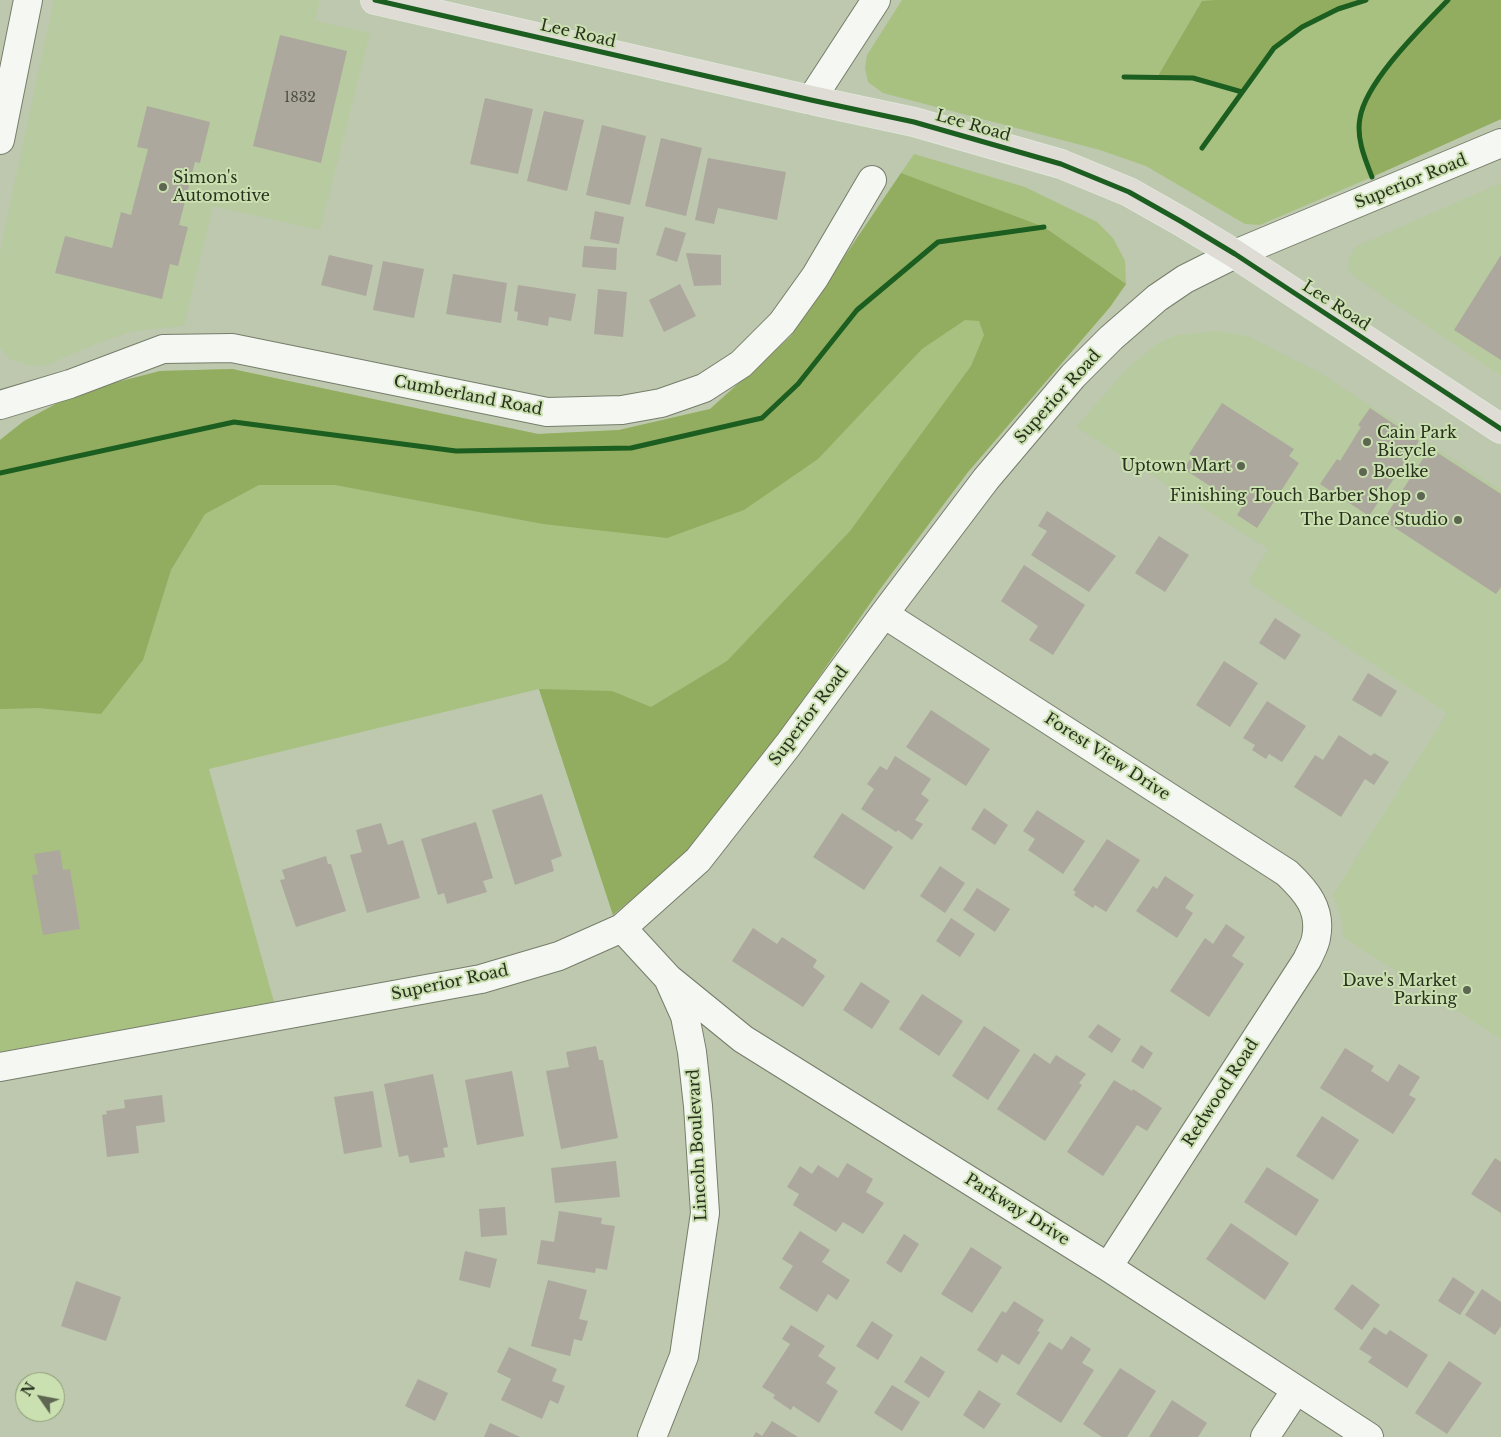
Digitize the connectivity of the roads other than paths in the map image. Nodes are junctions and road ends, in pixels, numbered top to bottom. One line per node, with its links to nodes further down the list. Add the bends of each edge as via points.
1 (28, 0): 5 (street)
2 (375, 0): 4 (main road, Lee Road)
3 (876, 0): 4 (street)
4 (812, 100): 8 (main road, Lee Road, via 914,122 1061,164 1129,192)
5 (0, 140)
6 (1501, 143): 8 (street, Superior Road)
7 (872, 180): 9 (street, Cumberland Road, via 815,277 782,323 741,364 704,388 661,403 622,410 547,412 222,348 163,349 70,384)
8 (1235, 254): 10 (main road, Lee Road); 11 (street, Superior Road, via 1167,290 1073,376 986,479)
9 (0, 405)
10 (1501, 429)
11 (884, 614): 12 (street, Forest View Drive, via 1287,872 1306,892); 13 (street, Superior Road, via 698,860)
12 (1316, 914): 16 (street, Redwood Road, via 1316,938 1307,960)
13 (622, 928): 14 (street, Lincoln Boulevard); 15 (street, Superior Road, via 559,956 481,979)
14 (668, 978): 16 (street, Parkway Drive, via 743,1039); 18 (street, Lincoln Boulevard, via 685,1016 692,1052 705,1212 684,1356)
15 (0, 1067)
16 (1108, 1267): 17 (street, Parkway Drive)
17 (1296, 1390): 19 (street); 20 (street, Parkway Drive)
18 (652, 1437)
19 (1265, 1437)
20 (1369, 1437)

